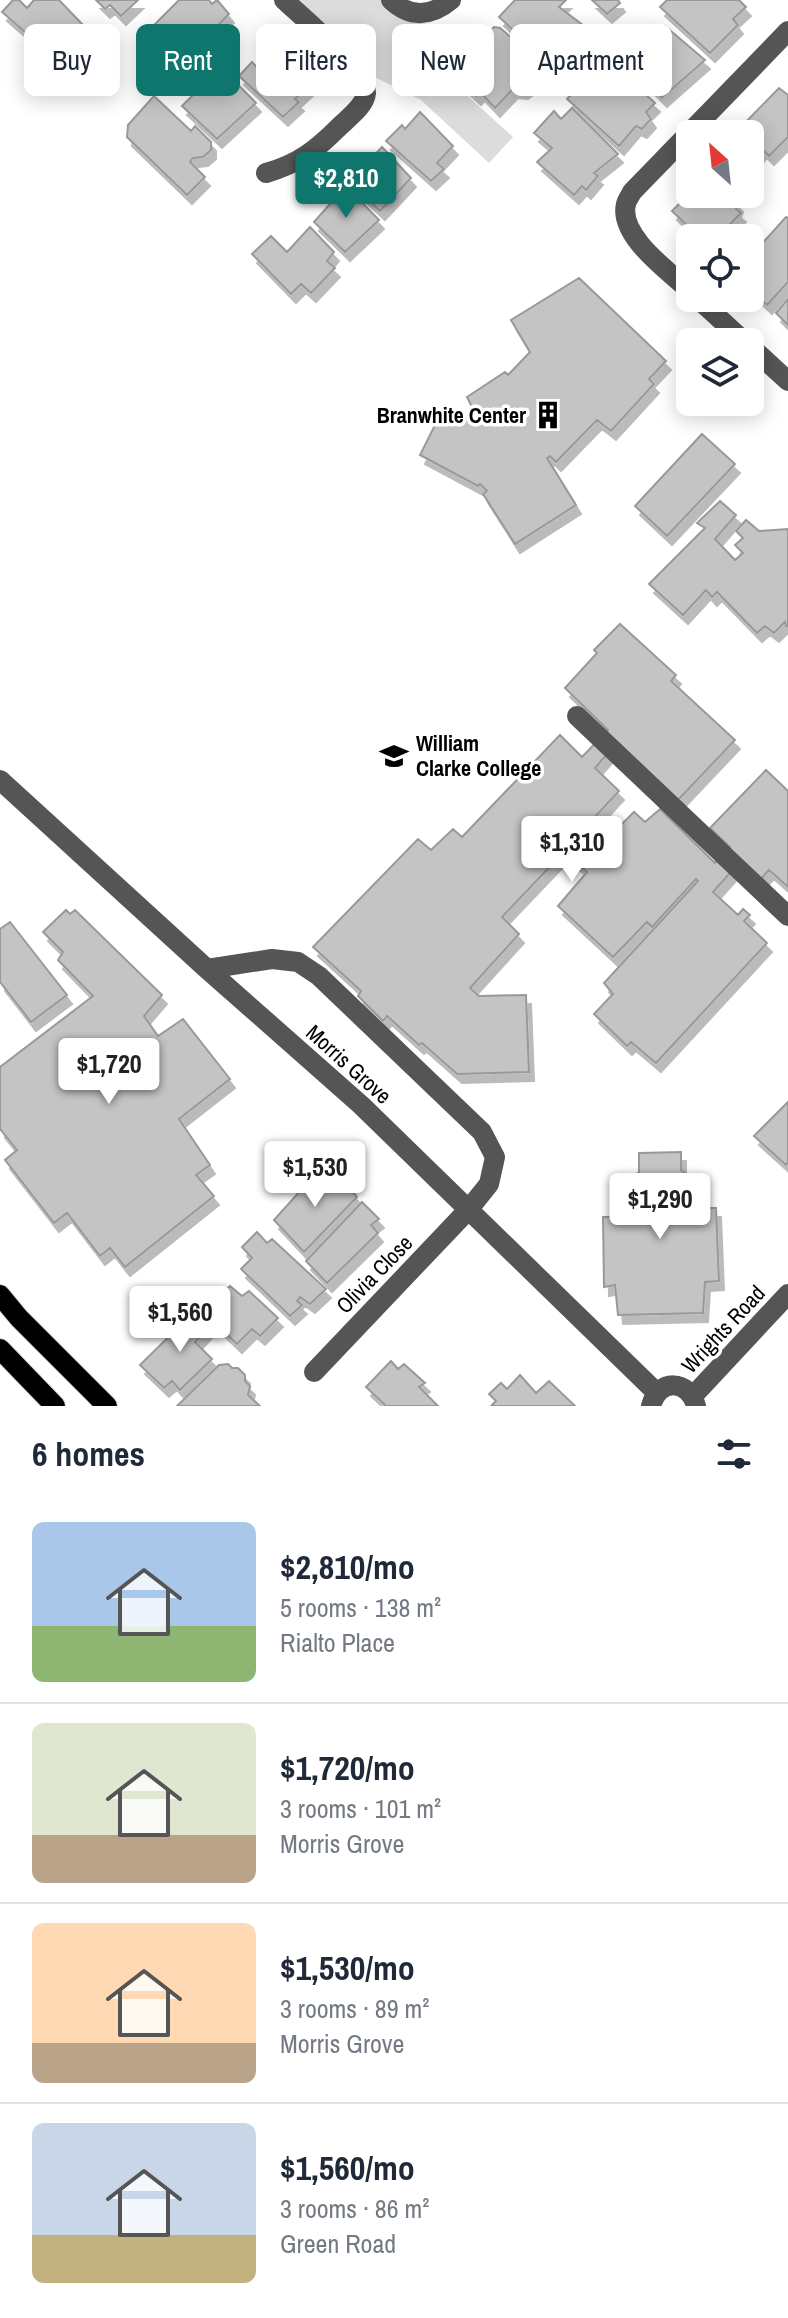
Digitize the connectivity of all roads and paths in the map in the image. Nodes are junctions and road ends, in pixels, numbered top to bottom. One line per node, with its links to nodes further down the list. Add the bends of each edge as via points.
1 (284, 0): 5 (street, via 354,67 366,93 314,152)
2 (391, 0): 3 (street, via 424,15)
3 (451, 0)
4 (787, 34): 6 (street, via 632,192 626,205 632,234)
5 (266, 173)
6 (676, 278)
7 (712, 312): 8 (street)
8 (730, 328)
9 (764, 359): 10 (street)
10 (788, 381)
11 (577, 716): 13 (street)
12 (0, 780): 14 (street, Morris Grove)
13 (788, 916)
14 (207, 969): 15 (street, Morris Grove); 15 (street, Olivia Close, via 272,959 298,962 319,976 482,1132 495,1157 489,1184)
15 (469, 1209): 19 (street, Olivia Close); 20 (street, Morris Grove)
16 (788, 1294): 21 (street, Wrights Road)
17 (0, 1295): 23 (main road)
18 (0, 1349): 22 (main road)
19 (314, 1372)
20 (654, 1399): 21 (street, via 662,1388 676,1385)
21 (694, 1401)
22 (55, 1406)
23 (107, 1406)

